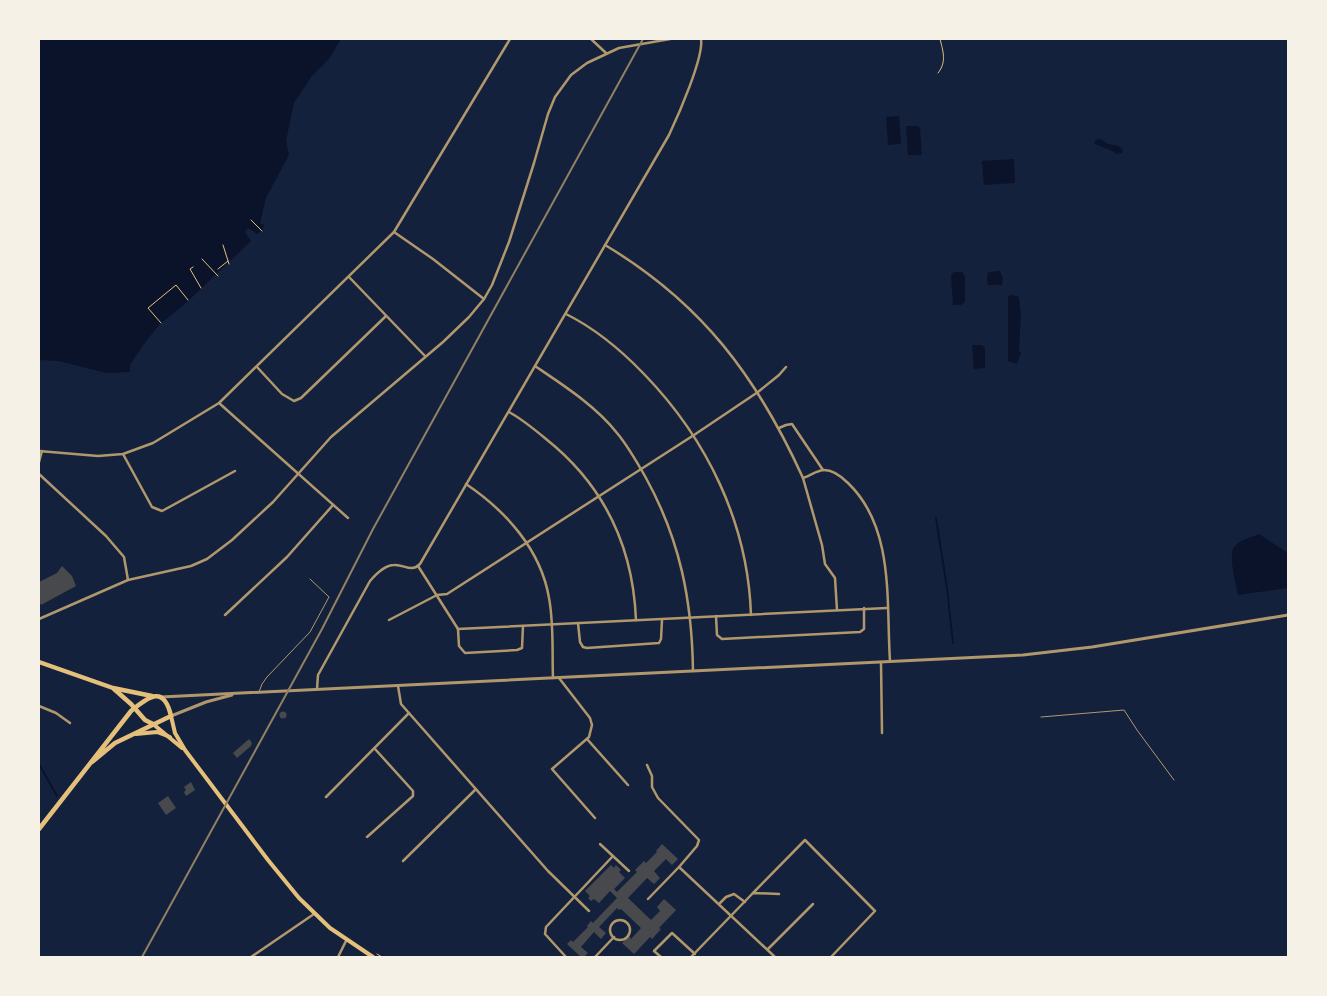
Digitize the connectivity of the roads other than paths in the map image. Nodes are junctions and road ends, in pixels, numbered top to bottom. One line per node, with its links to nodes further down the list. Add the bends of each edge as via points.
1 (510, 39): 6 (street)
2 (591, 39): 5 (street)
3 (670, 39): 5 (street, via 624,46)
4 (701, 39): 7 (street, via 701,50 677,118)
5 (606, 53): 9 (street, via 571,75 555,97 509,242)
6 (394, 232): 8 (street); 9 (street)
7 (604, 246): 10 (street); 16 (street, via 682,301 730,353)
8 (349, 277): 11 (street); 14 (street)
9 (484, 299): 12 (street, via 469,317)
10 (566, 313): 13 (street); 20 (street, via 625,354)
11 (386, 316): 12 (street); 14 (street, via 301,398 294,401 282,394)
12 (425, 356): 27 (street, via 343,425)
13 (534, 366): 18 (street); 24 (street, via 605,419)
14 (257, 367): 17 (street)
15 (786, 367): 16 (street)
16 (758, 392): 19 (street); 20 (street)
17 (219, 403): 22 (street, via 153,443); 27 (street)
18 (508, 412): 30 (street); 31 (street, via 570,459)
19 (779, 428): 25 (street, via 792,424); 29 (street)
20 (694, 435): 24 (street); 43 (street, via 721,485 738,530)
21 (40, 451): 22 (street, via 98,456); 23 (street)
22 (123, 454): 26 (street, via 152,507 162,511)
23 (39, 462)
24 (641, 469): 31 (street); 46 (street, via 675,541)
25 (823, 470): 29 (street); 40 (street, via 832,471 855,489 870,514 883,551)
26 (235, 471)
27 (298, 473): 32 (street); 37 (street, via 264,511 207,559 182,570)
28 (39, 474): 37 (street, via 124,557)
29 (803, 478): 41 (street, via 825,564 834,578)
30 (466, 484): 34 (street, via 502,514); 35 (street)
31 (600, 496): 34 (street); 49 (street, via 616,529 633,581)
32 (333, 505): 33 (street); 42 (street, via 287,557)
33 (348, 518)
34 (527, 543): 38 (street, via 447,594); 52 (street, via 546,584)
35 (418, 566): 38 (street); 63 (street, via 410,569 391,565 370,580 318,675)
36 (310, 579): 64 (lane, via 329,596 310,632 267,677)
37 (128, 580): 47 (street)
38 (437, 595): 48 (street); 54 (street)
39 (864, 608): 40 (street); 41 (street); 45 (street, via 864,628 860,632 722,639 717,635)
40 (887, 608): 55 (street)
41 (837, 610): 43 (street)
42 (225, 615)
43 (751, 615): 45 (street)
44 (1288, 615): 55 (street, via 1023,655)
45 (716, 616): 46 (street)
46 (690, 618): 50 (street); 58 (street)
47 (39, 619)
48 (389, 620)
49 (636, 620): 50 (street); 51 (street)
50 (662, 620): 51 (street, via 659,643 587,648 580,642)
51 (578, 623): 52 (street)
52 (552, 625): 53 (street); 59 (street)
53 (523, 626): 54 (street); 54 (street, via 522,648 465,653 459,646)
54 (458, 629)
55 (890, 661): 57 (street)
56 (39, 662): 62 (main road)
57 (881, 662): 58 (street); 75 (street)
58 (693, 671): 60 (street)
59 (553, 678): 60 (street); 61 (street)
60 (559, 678): 78 (street, via 590,718 592,725)
61 (398, 686): 63 (street); 70 (street, via 401,704)
62 (113, 688): 66 (main road); 69 (main road)
63 (317, 690): 64 (street)
64 (259, 693): 65 (street)
65 (237, 694): 67 (street); 71 (street)
66 (153, 696): 67 (main road); 69 (main road)
67 (161, 697): 71 (main road, via 167,703)
68 (39, 706): 73 (street)
69 (135, 708): 74 (main road); 81 (main road)
70 (409, 713): 79 (street); 85 (street)
71 (171, 716): 74 (main road); 80 (main road, via 175,733)
72 (1041, 717): 83 (lane, via 1124,710)
73 (70, 723)
74 (152, 724): 76 (main road); 77 (main road)
75 (882, 733)
76 (128, 736): 77 (main road, via 153,732); 81 (main road)
77 (170, 736): 80 (main road)
78 (587, 739): 84 (street); 87 (street, via 552,770)
79 (375, 749): 86 (street); 89 (street, via 413,791 413,796)
80 (185, 750): 103 (main road, via 268,860)
81 (92, 762): 88 (main road)
82 (647, 765): 93 (street, via 658,798 699,840)
83 (1174, 780)
84 (628, 785)
85 (476, 789): 92 (street); 97 (street)
86 (326, 797)
87 (595, 818)
88 (39, 829)
89 (367, 837)
90 (600, 844): 91 (street)
91 (613, 856): 94 (street); 97 (street)
92 (403, 861)
93 (679, 867): 98 (street); 100 (street)
94 (629, 871)
95 (753, 892): 96 (street); 99 (street); 117 (street, via 805,840 875,911)
96 (779, 894)
97 (574, 897): 102 (street); 112 (street, via 545,931)
98 (648, 899)
99 (745, 902): 100 (street, via 734,894); 104 (street)
100 (719, 904): 104 (street)
101 (813, 904): 107 (street)
102 (589, 911)
103 (314, 914): 106 (main road); 109 (street)
104 (732, 915): 107 (street); 108 (street)
105 (614, 937): 105 (street, via 627,937 630,931 627,922 614,922 611,928); 113 (street)
106 (346, 941): 110 (street); 111 (main road)
107 (768, 949): 116 (street)
108 (695, 954): 114 (street, via 672,933 654,951); 115 (street)
109 (251, 957)
110 (338, 957)
111 (373, 957)
112 (566, 957)
113 (595, 957)
114 (661, 957)
115 (691, 957)
116 (776, 957)
117 (831, 957)

